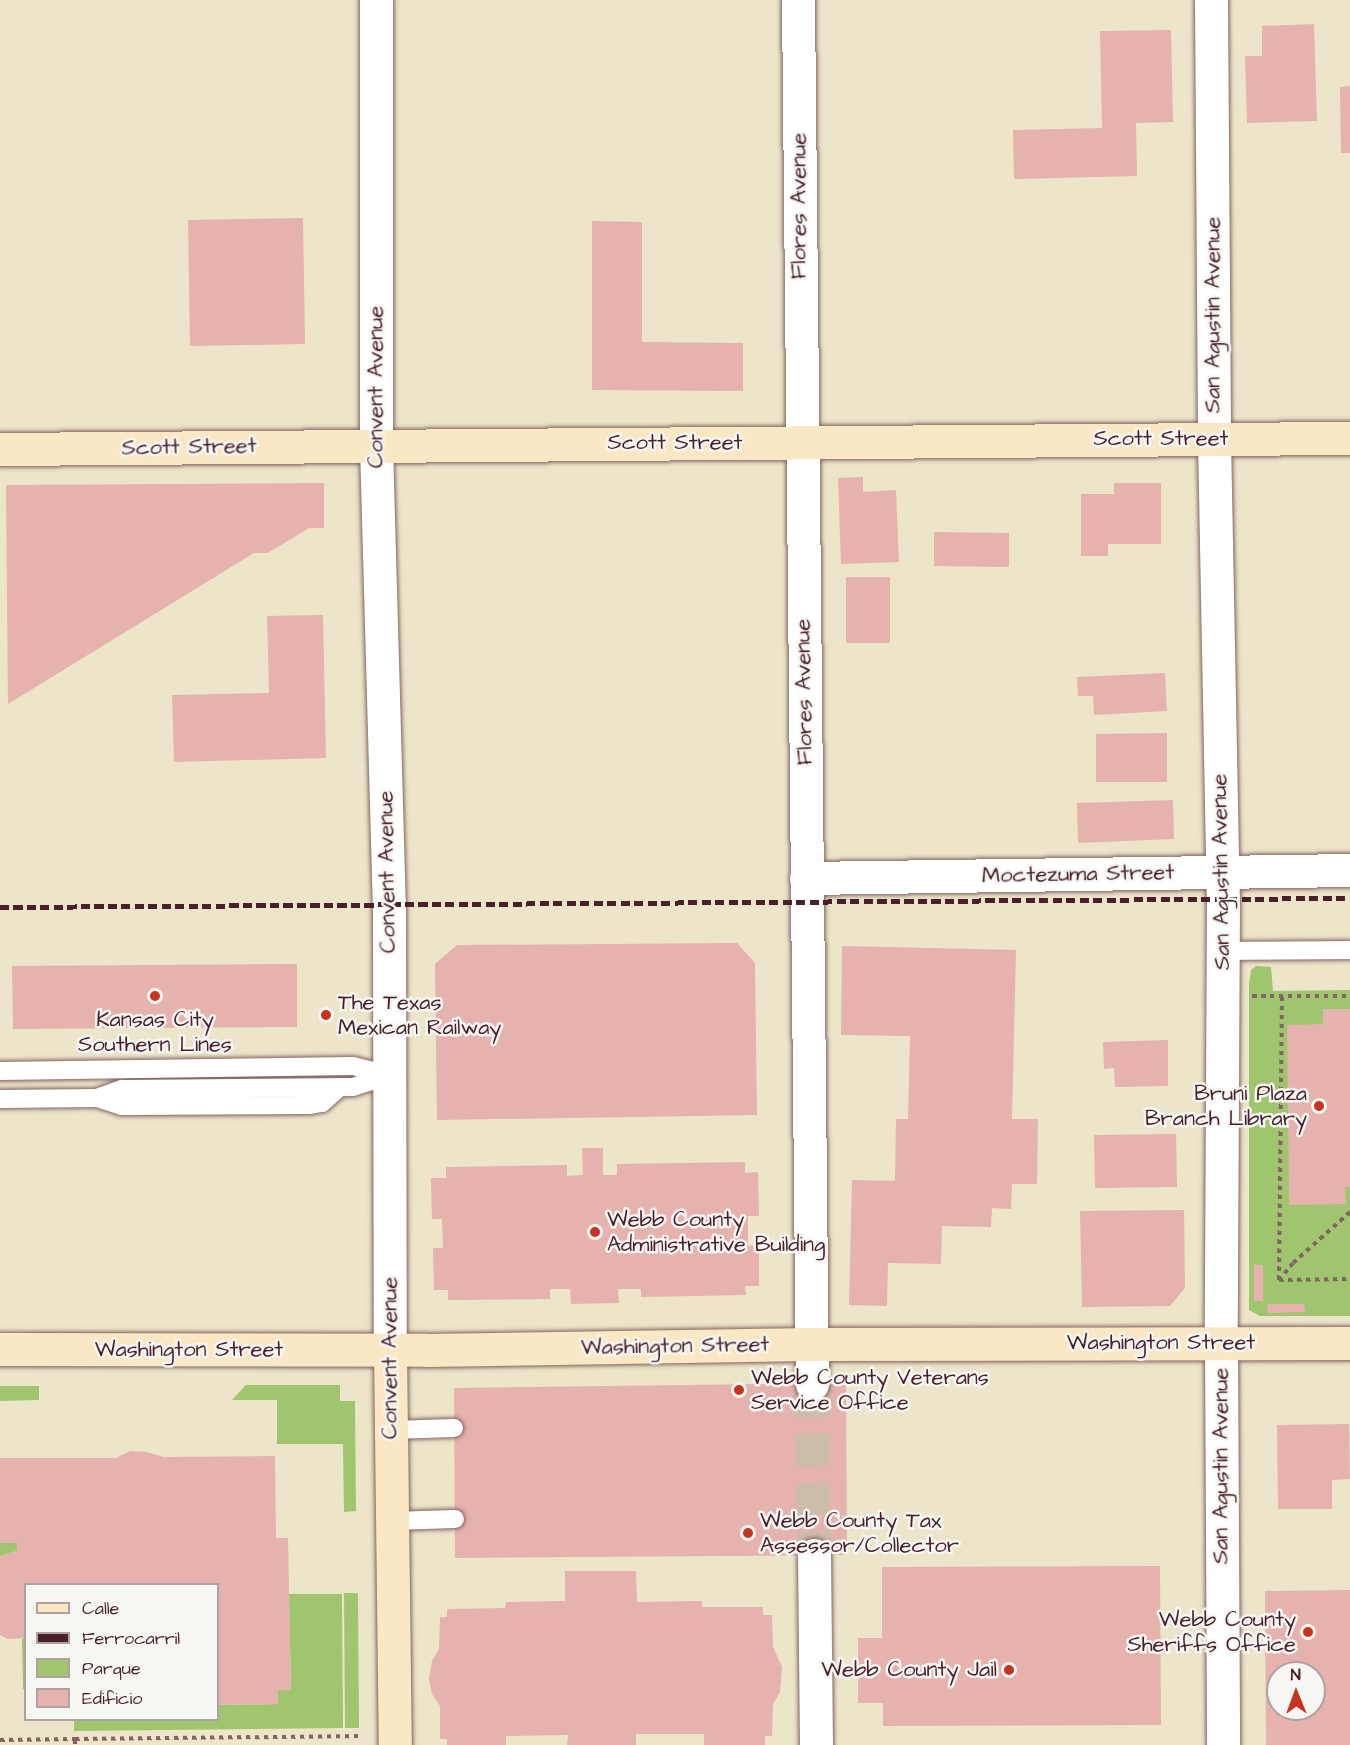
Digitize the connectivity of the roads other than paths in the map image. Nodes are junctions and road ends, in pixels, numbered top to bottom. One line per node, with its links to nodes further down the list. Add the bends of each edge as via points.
1 (376, 0): 7 (street, Convent Avenue)
2 (798, 0): 6 (street, Flores Avenue)
3 (1210, 0): 5 (street, San Agustin Avenue)
4 (1350, 438): 5 (street, Scott Street)
5 (1214, 439): 6 (street, Scott Street); 10 (street, San Agustin Avenue)
6 (801, 442): 7 (street, Scott Street); 11 (street, Flores Avenue)
7 (376, 446): 8 (street, Scott Street); 15 (street, Convent Avenue)
8 (0, 449)
9 (1350, 870): 10 (street, Moctezuma Street)
10 (1222, 872): 11 (street, Moctezuma Street); 13 (street, San Agustin Avenue)
11 (806, 878): 19 (street, Flores Avenue)
12 (1350, 950): 13 (lane)
13 (1222, 951): 17 (street, San Agustin Avenue)
14 (0, 1071): 15 (lane, via 353,1066)
15 (390, 1075): 16 (lane, via 353,1087 122,1089 97,1098); 21 (street, Convent Avenue)
16 (0, 1099)
17 (1221, 1343): 18 (street, Washington Street); 19 (street, Washington Street); 30 (street, San Agustin Avenue)
18 (1350, 1343)
19 (810, 1344): 21 (street, Washington Street); 22 (street, Flores Avenue)
20 (0, 1349): 21 (street, Washington Street)
21 (390, 1350): 24 (street, Convent Avenue)
22 (812, 1383)
23 (454, 1428): 24 (lane)
24 (391, 1430): 26 (street, Convent Avenue)
25 (455, 1519): 26 (lane)
26 (392, 1521): 28 (street, Convent Avenue)
27 (814, 1555): 29 (street)
28 (395, 1745)
29 (816, 1745)
30 (1223, 1745)

